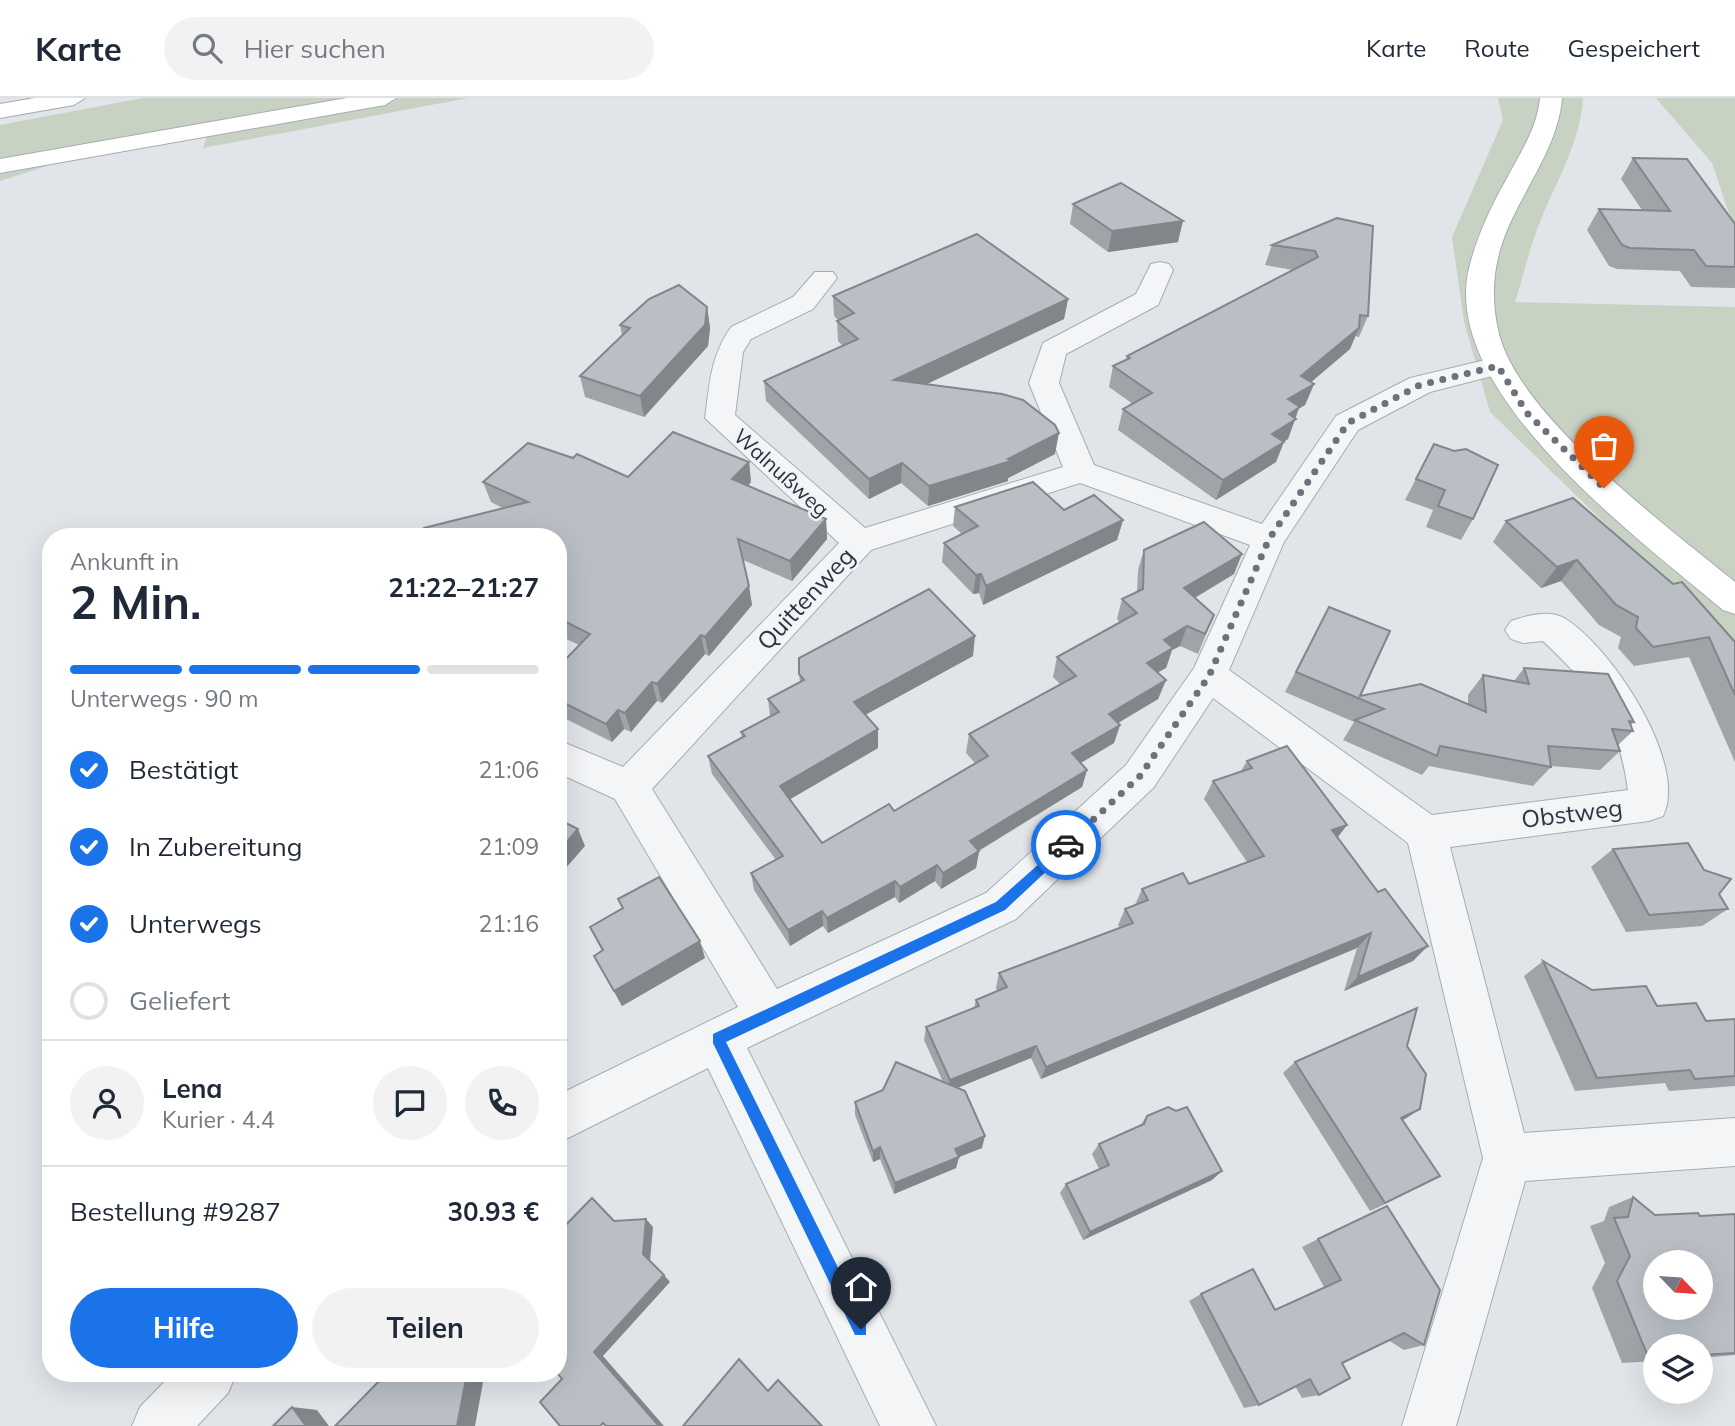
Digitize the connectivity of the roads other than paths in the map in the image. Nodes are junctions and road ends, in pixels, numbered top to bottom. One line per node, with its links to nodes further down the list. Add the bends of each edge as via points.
1 (385, 98): 5 (street)
2 (1551, 98): 8 (street, via 1549,119 1491,234 1479,295 1480,318)
3 (65, 100): 4 (street)
4 (0, 111)
5 (0, 166)
6 (1160, 270): 9 (street, via 1149,299 1053,349 1044,383)
7 (824, 278): 11 (street, Walnußweg, via 803,303 741,333 729,352 720,418)
8 (1498, 366): 10 (street, via 1420,385 1348,423); 12 (street, via 1527,413 1585,472)
9 (1081, 472): 10 (street); 11 (street, Quittenweg)
10 (1269, 539): 14 (street)
11 (859, 542): 16 (street, Quittenweg)
12 (1735, 601)
13 (1523, 630): 17 (street, Obstweg, via 1551,627 1606,680 1621,705 1646,773 1649,804)
14 (1209, 676): 17 (street); 18 (street, via 1140,776 1001,906)
15 (567, 760): 16 (street)
16 (629, 787): 18 (street)
17 (1426, 833): 22 (street)
18 (768, 1015): 19 (street)
19 (718, 1039): 20 (street); 25 (street)
20 (567, 1115)
21 (1735, 1142): 22 (street)
22 (1507, 1158): 26 (street)
23 (201, 1382): 24 (street)
24 (159, 1426)
25 (909, 1426)
26 (1429, 1426)

